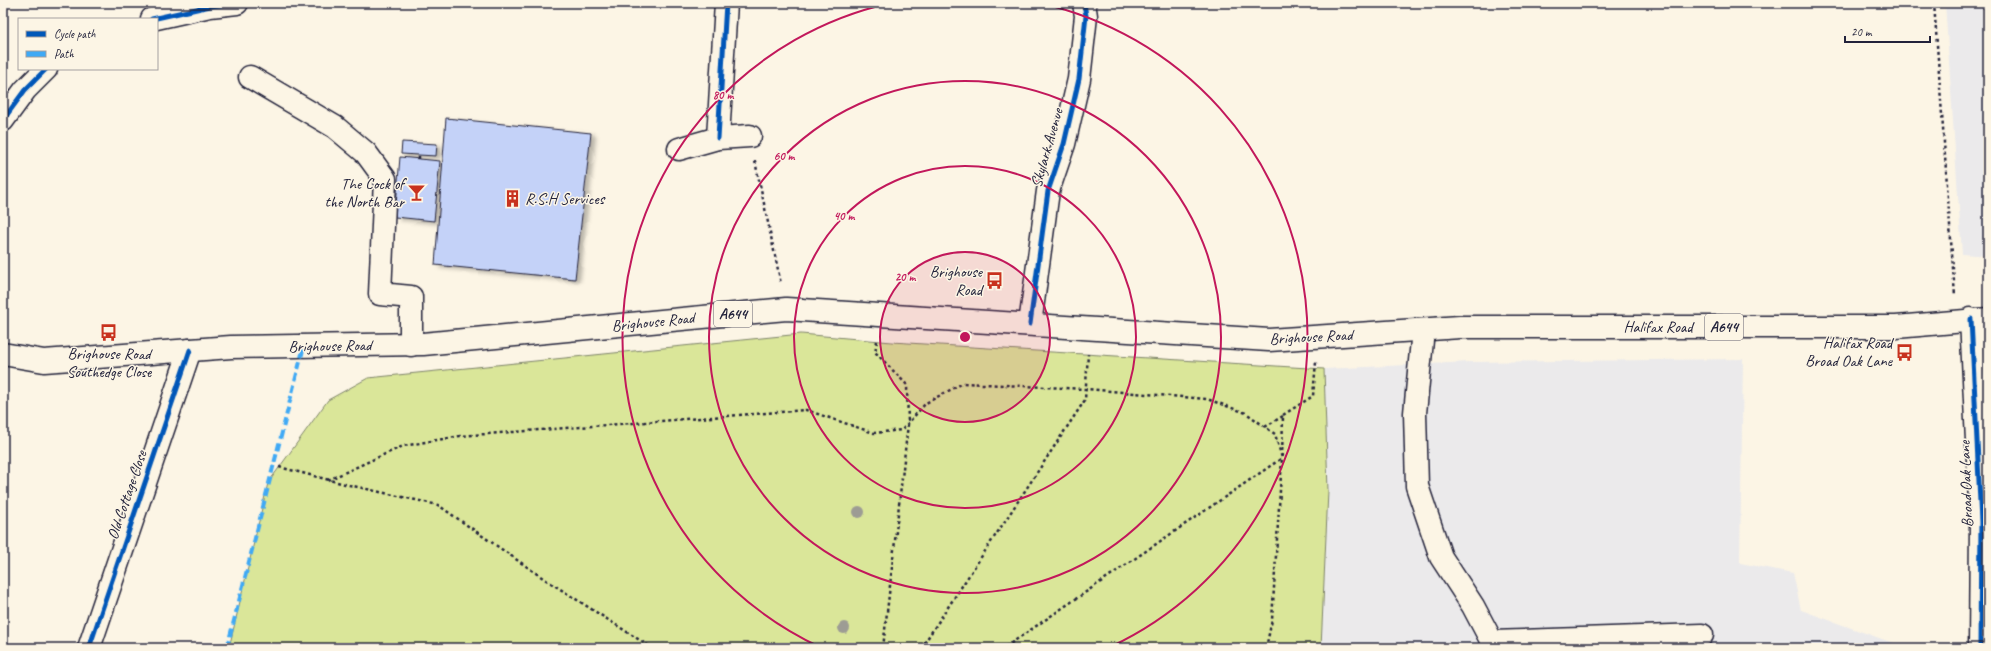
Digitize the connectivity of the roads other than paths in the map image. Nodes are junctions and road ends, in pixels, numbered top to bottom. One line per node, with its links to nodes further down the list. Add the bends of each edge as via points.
1 (237, 3): 4 (main road)
2 (726, 3): 9 (main road)
3 (1084, 3): 12 (main road, Skylark Avenue, via 1086,16 1079,80 1064,144 1048,191)
4 (156, 18)
5 (45, 70): 7 (main road, via 24,90)
6 (250, 76): 14 (main road, via 335,127 366,153 385,180 380,294 411,297)
7 (3, 120)
8 (750, 136): 9 (main road)
9 (718, 138): 10 (main road)
10 (679, 149)
11 (1972, 320): 13 (main road, Halifax Road / A644, via 1896,327 1460,327); 20 (main road, Broad Oak Lane, via 1981,522)
12 (1030, 324): 13 (main road, Brighouse Road / A644, via 1269,340); 14 (main road, Brighouse Road / A644, via 786,309)
13 (1423, 330): 18 (main road, via 1415,413 1417,486 1442,557 1473,606)
14 (411, 345): 15 (main road, Brighouse Road / A644)
15 (190, 350): 16 (main road, Brighouse Road / A644, via 44,361); 19 (main road, Old Cottage Close)
16 (3, 354)
17 (1702, 635): 18 (main road)
18 (1492, 645)
19 (89, 648)
20 (1980, 648)

